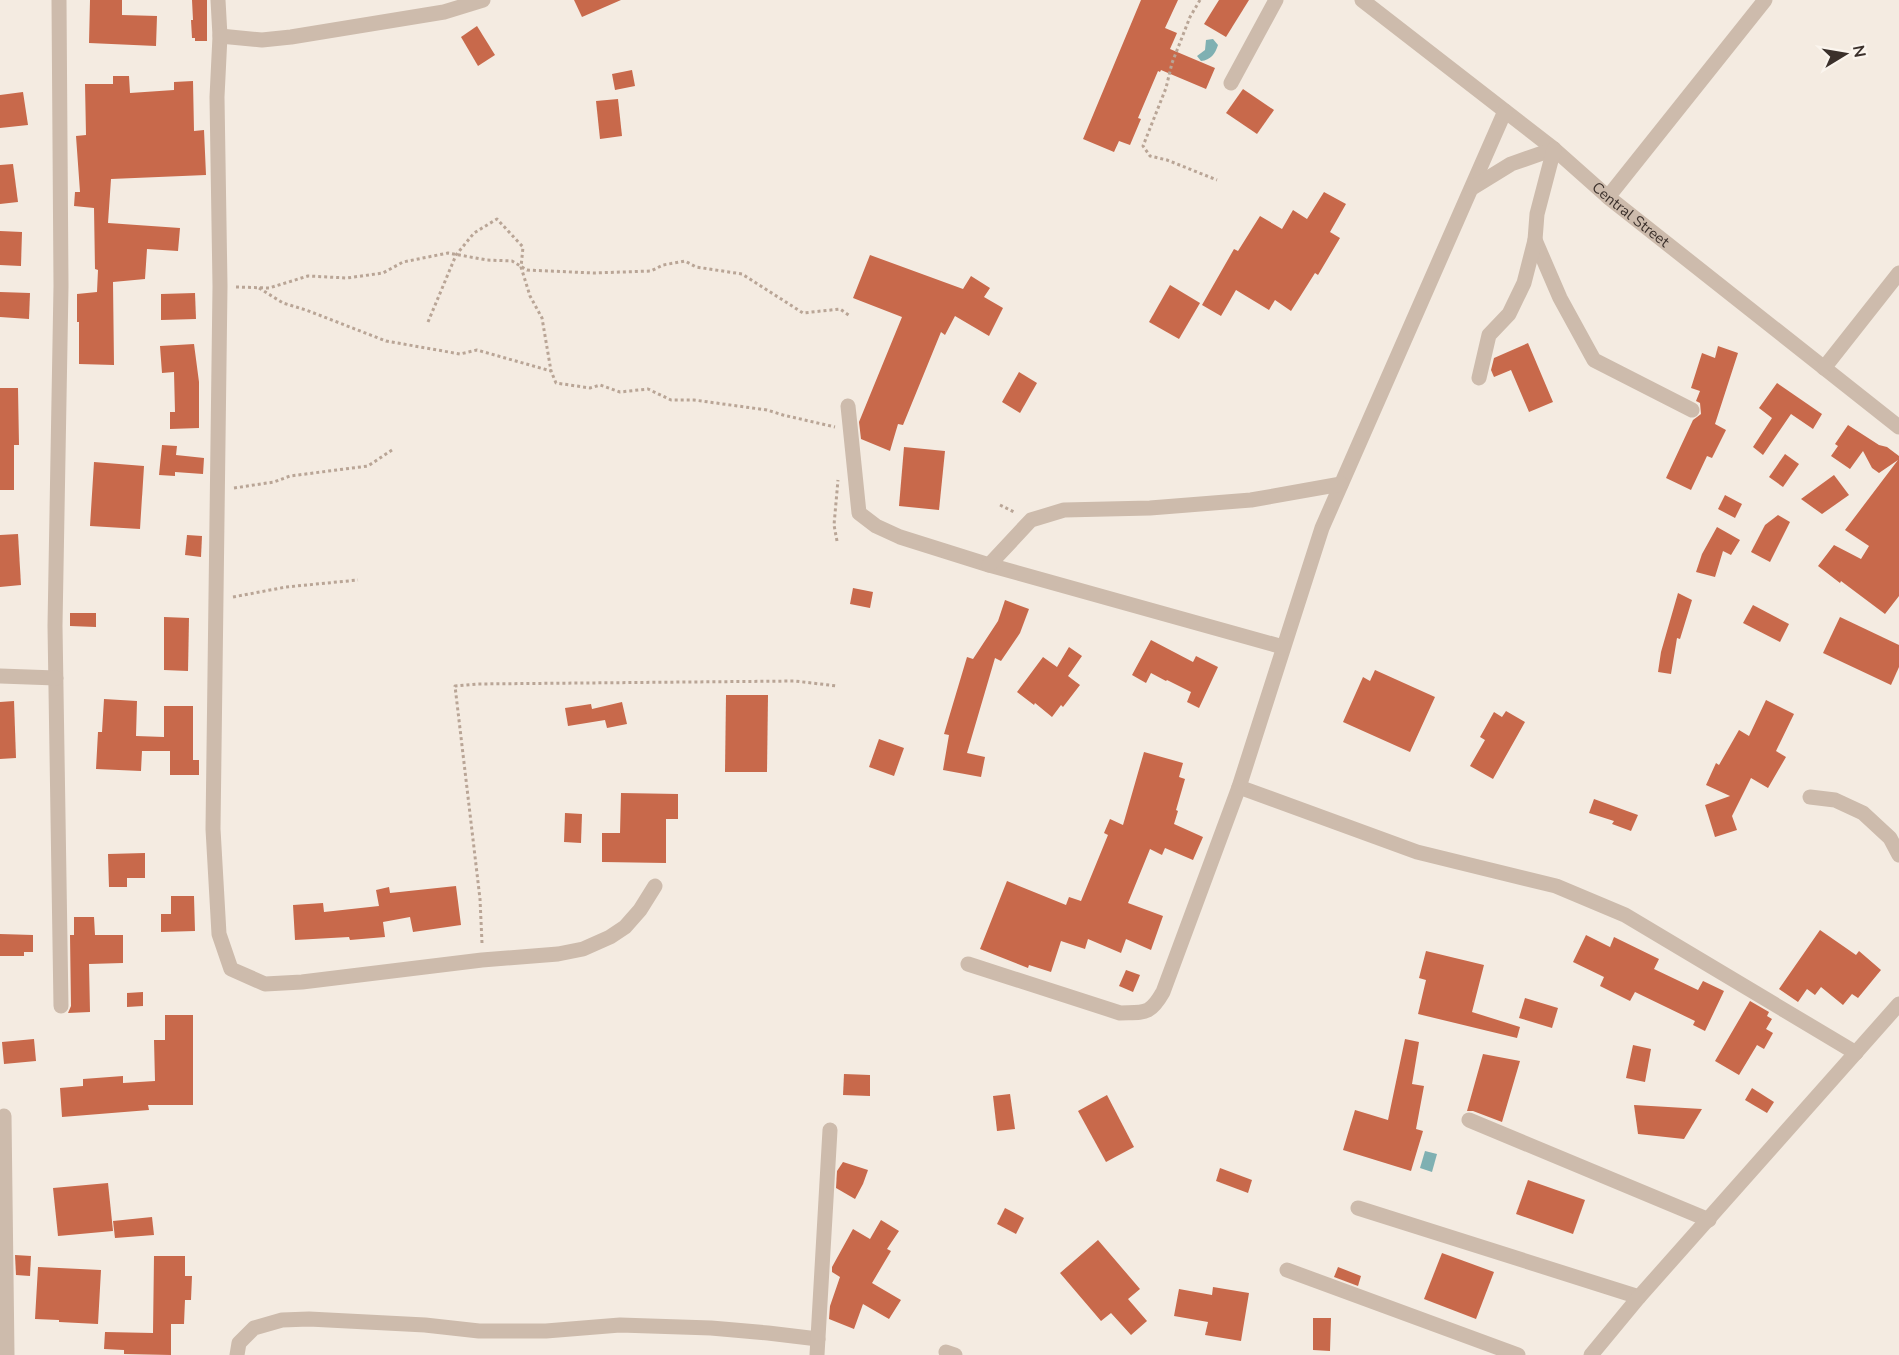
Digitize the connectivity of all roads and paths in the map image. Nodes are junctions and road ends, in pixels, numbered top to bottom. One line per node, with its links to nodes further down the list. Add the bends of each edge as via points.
1 (59, 0): 40 (street, via 62,286)
2 (218, 0): 8 (street)
3 (483, 0): 8 (street, via 444,12 291,37 262,40)
4 (1200, 0): 12 (path, via 1172,63 1143,146 1150,156)
5 (1276, 0): 9 (street)
6 (1362, 0): 10 (street, Central Street)
7 (1764, 0): 14 (street)
8 (220, 36): 19 (street)
9 (1231, 83)
10 (1505, 111): 11 (street, Central Street); 13 (street)
11 (1554, 149): 13 (street, via 1511,164); 14 (street, Central Street); 15 (street, via 1537,214)
12 (1217, 180)
13 (1472, 188): 32 (street)
14 (1608, 197): 23 (street, Central Street)
15 (1535, 240): 25 (street, via 1524,283 1509,314 1489,334); 27 (street, via 1560,298 1594,360)
16 (456, 255): 17 (path, via 512,261); 17 (path, via 474,233 497,219 522,247); 20 (path, via 403,262 382,273 347,278 308,276); 22 (path)
17 (521, 267): 21 (path, via 583,273 640,272 684,261 696,267 742,274 803,313 840,309); 24 (path, via 542,318)
18 (1899, 273): 23 (street)
19 (220, 286): 20 (path); 33 (street)
20 (259, 288): 24 (path, via 283,303 386,341 460,354 477,350)
21 (850, 316)
22 (428, 322)
23 (1824, 369): 28 (street, Central Street)
24 (550, 371): 29 (path, via 556,383 590,388 600,385 620,392 648,389 671,400 767,410)
25 (1479, 378)
26 (848, 406): 35 (street, via 859,513 900,537)
27 (1692, 410)
28 (1899, 427)
29 (842, 428)
30 (392, 450): 33 (path, via 368,466)
31 (841, 472): 34 (path, via 836,488)
32 (1341, 484): 35 (street, via 1251,500 1064,510 1031,520); 38 (street, via 1322,528)
33 (218, 490): 37 (street)
34 (837, 542)
35 (989, 565): 38 (street)
36 (358, 580): 37 (path)
37 (216, 598): 46 (street, via 213,829 219,934 231,969 265,984)
38 (1283, 647): 42 (street)
39 (0, 676): 40 (street)
40 (56, 678): 49 (street)
41 (837, 686): 46 (path, via 795,681 455,686 480,899)
42 (1239, 787): 47 (street, via 1155,1006 1142,1012 1120,1013); 50 (street, via 1418,852 1556,886 1625,915)
43 (1810, 797): 44 (street, via 1835,800 1863,813 1890,838)
44 (1899, 855)
45 (655, 886): 46 (street, via 625,927 583,949)
46 (482, 960)
47 (968, 964)
48 (1899, 1004): 50 (street)
49 (61, 1006)
50 (1856, 1053): 55 (street)
51 (4, 1116): 59 (street)
52 (1469, 1120): 55 (street)
53 (830, 1130): 58 (street)
54 (1358, 1208): 57 (street)
55 (1709, 1220): 57 (street)
56 (1287, 1270): 61 (street)
57 (1639, 1297): 62 (street)
58 (817, 1347): 60 (street, via 768,1333 711,1328 620,1325 546,1332 309,1319 282,1320 254,1328 239,1343)
59 (6, 1355)
60 (237, 1355)
61 (1518, 1355)
62 (1591, 1355)

